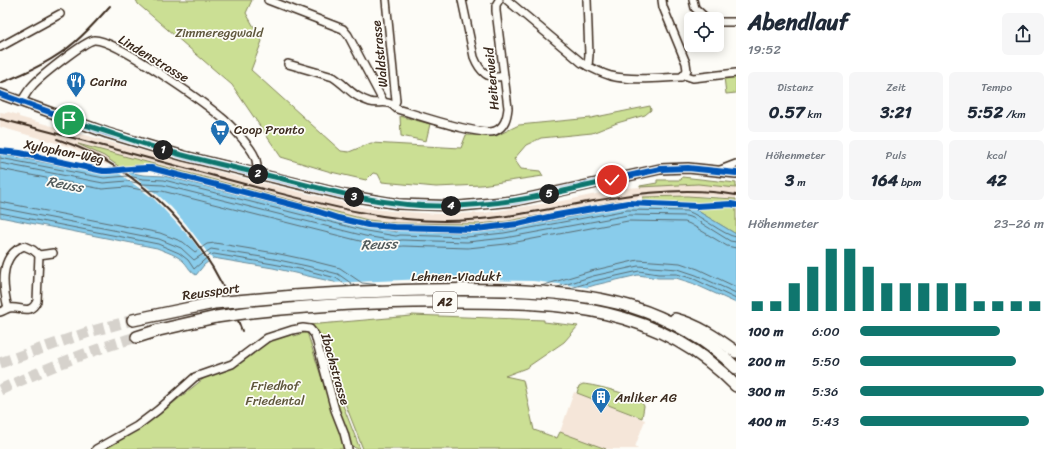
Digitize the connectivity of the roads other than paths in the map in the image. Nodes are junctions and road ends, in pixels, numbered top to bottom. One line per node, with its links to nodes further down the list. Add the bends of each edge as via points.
1 (268, 0): 20 (street, via 343,29)
2 (386, 0): 22 (street, Waldstrasse, via 396,101)
3 (462, 0): 18 (street, via 476,64 491,77)
4 (499, 0): 18 (street, Heiterweid, via 496,11)
5 (507, 0): 15 (street)
6 (587, 0): 15 (street)
7 (662, 0): 17 (street, via 686,63 687,70)
8 (694, 0): 9 (street, via 695,8)
9 (699, 12)
10 (60, 14): 13 (street)
11 (724, 22): 12 (street)
12 (736, 22)
13 (0, 47)
14 (288, 64): 20 (street, Heiterweid, via 333,77 356,96 372,102)
15 (588, 66): 17 (street, via 611,76 630,78)
16 (736, 73): 17 (street, via 693,78)
17 (684, 75)
18 (504, 76): 22 (street, Heiterweid, via 507,118 495,131 474,130 397,109)
19 (0, 94): 21 (main road)
20 (383, 101): 22 (street, Heiterweid)
21 (21, 102): 24 (main road, via 184,156); 24 (street, Lindenstrasse, via 34,84 64,59 86,43 100,41 119,49 181,87 222,118 253,153)
22 (394, 106)
23 (736, 164): 25 (street)
24 (257, 169): 25 (main road, via 366,199 398,204 443,206 520,200 650,171 676,168)
25 (717, 171): 26 (main road)
26 (736, 173)
27 (53, 253): 28 (street)
28 (39, 255): 30 (street, via 37,301 27,310); 30 (street, via 24,246 14,249 2,263 2,282)
29 (294, 296): 32 (highway, Lehnen-Viadukt / A2, via 401,290 482,289 562,294 618,303); 33 (highway, Reussport / A2, bridge, via 214,304)
30 (8, 308): 31 (street)
31 (0, 312)
32 (654, 315): 35 (highway, via 686,322 704,330); 36 (highway, A2, via 698,338)
33 (133, 320)
34 (138, 336): 37 (highway, A2, bridge, via 216,317 303,307 427,301 558,305 625,318 665,334 716,366)
35 (736, 352)
36 (736, 368)
37 (736, 386)
38 (96, 449): 39 (street, Ibachstrasse, via 137,426 192,378 232,364 267,338 303,328 310,329 314,335)
39 (348, 449)

